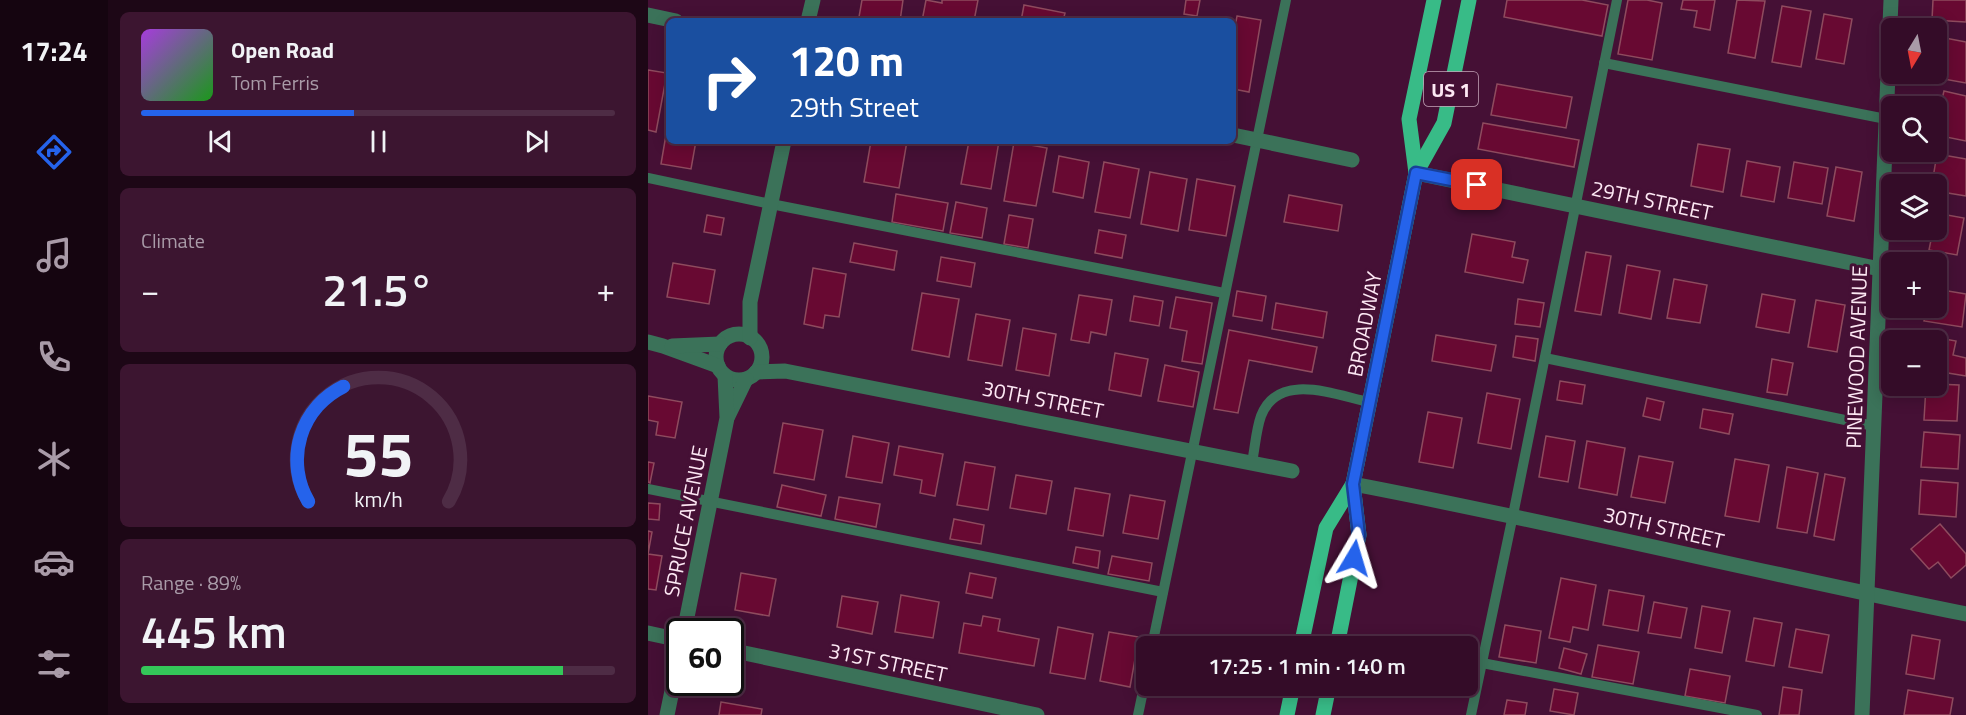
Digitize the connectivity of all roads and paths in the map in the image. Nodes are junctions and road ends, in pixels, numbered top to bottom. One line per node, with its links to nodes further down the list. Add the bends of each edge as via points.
1 (813, 0): 8 (street)
2 (1286, 0): 14 (lane)
3 (1434, 0): 18 (main road, BROADWAY / US 1, via 1409,119)
4 (1469, 0): 18 (main road, BROADWAY / US 1, via 1444,123)
5 (1617, 0): 10 (lane)
6 (1891, 0): 11 (street, PINEWOOD AVENUE)
7 (648, 15): 9 (street)
8 (809, 18)
9 (666, 19)
10 (1604, 63): 12 (lane); 21 (lane)
11 (1887, 96)
12 (1881, 118)
13 (1236, 136): 14 (street)
14 (1256, 140): 16 (street); 23 (lane)
15 (783, 144): 20 (street)
16 (1352, 160)
17 (1884, 162): 22 (street, PINEWOOD AVENUE)
18 (1416, 173): 21 (street, 29TH STREET); 33 (main road, BROADWAY / US 1)
19 (648, 178): 20 (lane)
20 (771, 204): 23 (lane); 24 (street)
21 (1575, 206): 22 (street, 29TH STREET); 29 (lane)
22 (1880, 269): 35 (street, PINEWOOD AVENUE)
23 (1224, 293): 36 (lane)
24 (750, 302): 25 (street); 27 (street)
25 (726, 340): 27 (street, via 744,335); 28 (street); 30 (street, via 716,356)
26 (648, 342): 28 (street)
27 (755, 344): 31 (street, 30TH STREET); 32 (street, via 760,365)
28 (663, 346): 30 (street)
29 (1545, 358): 35 (lane); 42 (lane)
30 (722, 371): 32 (street, via 735,380); 34 (street, SPRUCE AVENUE)
31 (785, 371): 32 (street, 30TH STREET); 36 (street, 30TH STREET)
32 (751, 375): 34 (street, SPRUCE AVENUE)
33 (1369, 402): 37 (lane, via 1301,388 1284,390 1268,403 1261,417); 39 (main road, BROADWAY / US 1)
34 (727, 418): 41 (street, SPRUCE AVENUE)
35 (1874, 426): 44 (street, PINEWOOD AVENUE)
36 (1192, 450): 37 (street, 30TH STREET); 43 (lane)
37 (1252, 462): 38 (street, 30TH STREET)
38 (1292, 471)
39 (1353, 484): 42 (street, 30TH STREET); 49 (main road, BROADWAY / US 1, via 1326,528); 50 (main road, BROADWAY / US 1, via 1359,535)
40 (648, 489): 41 (lane)
41 (710, 502): 43 (lane); 46 (street, SPRUCE AVENUE)
42 (1514, 515): 44 (street, 30TH STREET); 53 (lane)
43 (1163, 592): 48 (lane)
44 (1866, 594): 45 (street, 30TH STREET); 65 (street, PINEWOOD AVENUE)
45 (1966, 614)
46 (687, 618)
47 (648, 633): 51 (street)
48 (1154, 636)
49 (1303, 636)
50 (1338, 636)
51 (666, 637)
52 (744, 653): 59 (street, 31ST STREET)
53 (1482, 663): 63 (lane); 64 (lane)
54 (671, 696): 58 (street)
55 (1142, 696): 60 (lane)
56 (1291, 696): 61 (main road)
57 (1327, 696): 62 (main road)
58 (667, 715)
59 (1037, 715)
60 (1138, 715)
61 (1287, 715)
62 (1323, 715)
63 (1471, 715)
64 (1757, 715)
65 (1862, 715)

